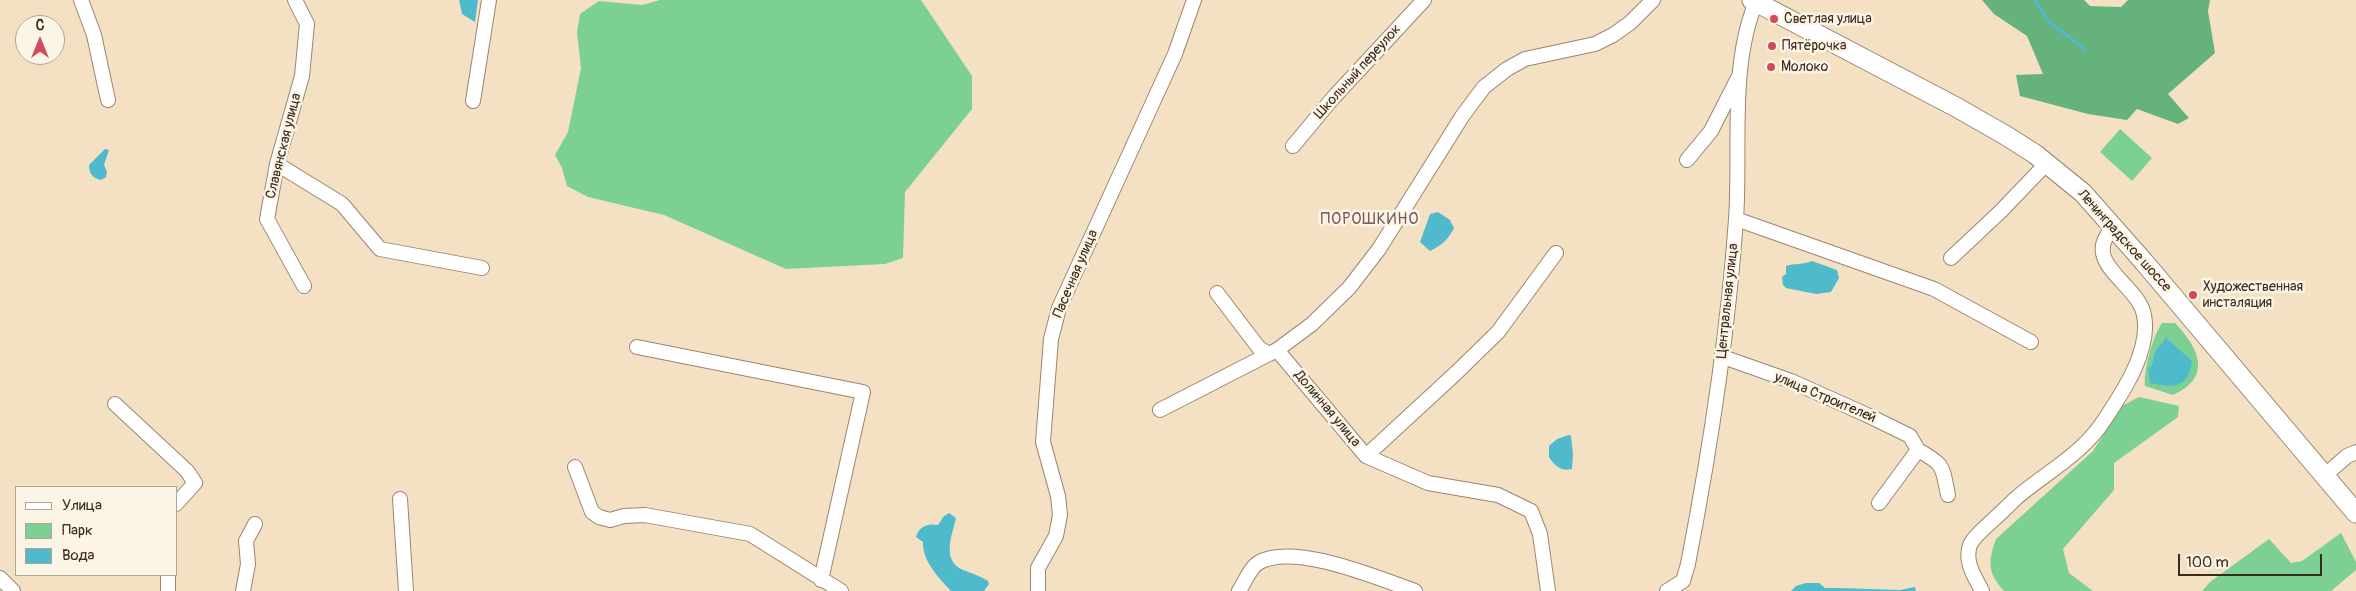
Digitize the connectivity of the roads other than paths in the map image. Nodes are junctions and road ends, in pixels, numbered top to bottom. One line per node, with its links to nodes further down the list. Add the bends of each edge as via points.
1 (81, 0): 9 (street, via 94,35)
2 (295, 0): 14 (street, Славянская улица, via 307,24 302,76)
3 (489, 0): 10 (street)
4 (1194, 0): 47 (street, Пасечная улица, via 1175,54 1059,308 1050,339 1043,442 1060,515 1056,536 1038,568)
5 (1424, 0): 11 (street, Школьный переулок)
6 (1654, 0): 24 (street, via 1613,35 1595,44 1525,59 1484,87 1462,115 1379,249 1349,288 1312,324)
7 (1754, 1): 8 (street, Центральная улица); 13 (main road, Ленинградское шоссе, via 1956,107)
8 (1740, 74): 12 (street, via 1711,131); 15 (street, Центральная улица)
9 (108, 100)
10 (473, 101)
11 (1292, 146)
12 (1688, 160)
13 (2047, 163): 16 (main road, Ленинградское шоссе, via 2083,193); 18 (street)
14 (277, 164): 19 (street, via 342,204 380,249); 20 (street, Славянская улица, via 267,219)
15 (1736, 218): 22 (street, via 1934,289); 25 (street, Центральная улица)
16 (2114, 227): 32 (main road, Ленинградское шоссе); 52 (street, via 2105,236 2102,253 2142,305 2145,316 2136,367 2096,434 2072,458 2016,498 1970,545 1968,563)
17 (1556, 253): 30 (street, via 1498,332)
18 (1951, 258)
19 (482, 268)
20 (304, 286)
21 (1217, 292): 24 (street, Долинная улица, via 1259,348)
22 (2031, 342)
23 (637, 347): 41 (street, via 863,392)
24 (1273, 352): 27 (street); 30 (street, Долинная улица)
25 (1723, 357): 28 (street, улица Строителей, via 1791,381 1866,415 1910,436); 51 (street, Центральная улица, via 1688,564 1683,581)
26 (115, 404): 35 (street, via 187,470 195,482)
27 (1160, 410)
28 (1918, 450): 33 (street, улица Строителей, via 1938,461); 36 (street)
29 (2356, 452): 32 (street)
30 (1366, 456): 50 (street, Долинная улица, via 1428,483 1498,495 1531,511 1540,534)
31 (575, 467): 41 (street, via 592,512 599,517 610,520 645,515 750,534)
32 (2324, 477): 37 (main road, Ленинградское шоссе)
33 (1948, 495)
34 (400, 499): 45 (street)
35 (178, 502)
36 (1879, 503)
37 (2356, 514)
38 (255, 524): 44 (street, via 246,540 248,564)
39 (168, 576): 43 (street)
40 (0, 578): 42 (street)
41 (822, 580): 46 (street)
42 (13, 591)
43 (168, 591)
44 (243, 591)
45 (406, 591)
46 (841, 591)
47 (1038, 591)
48 (1239, 591): 49 (street, via 1257,563 1282,555 1334,564)
49 (1415, 591)
50 (1548, 591)
51 (1668, 591)
52 (1982, 591)

